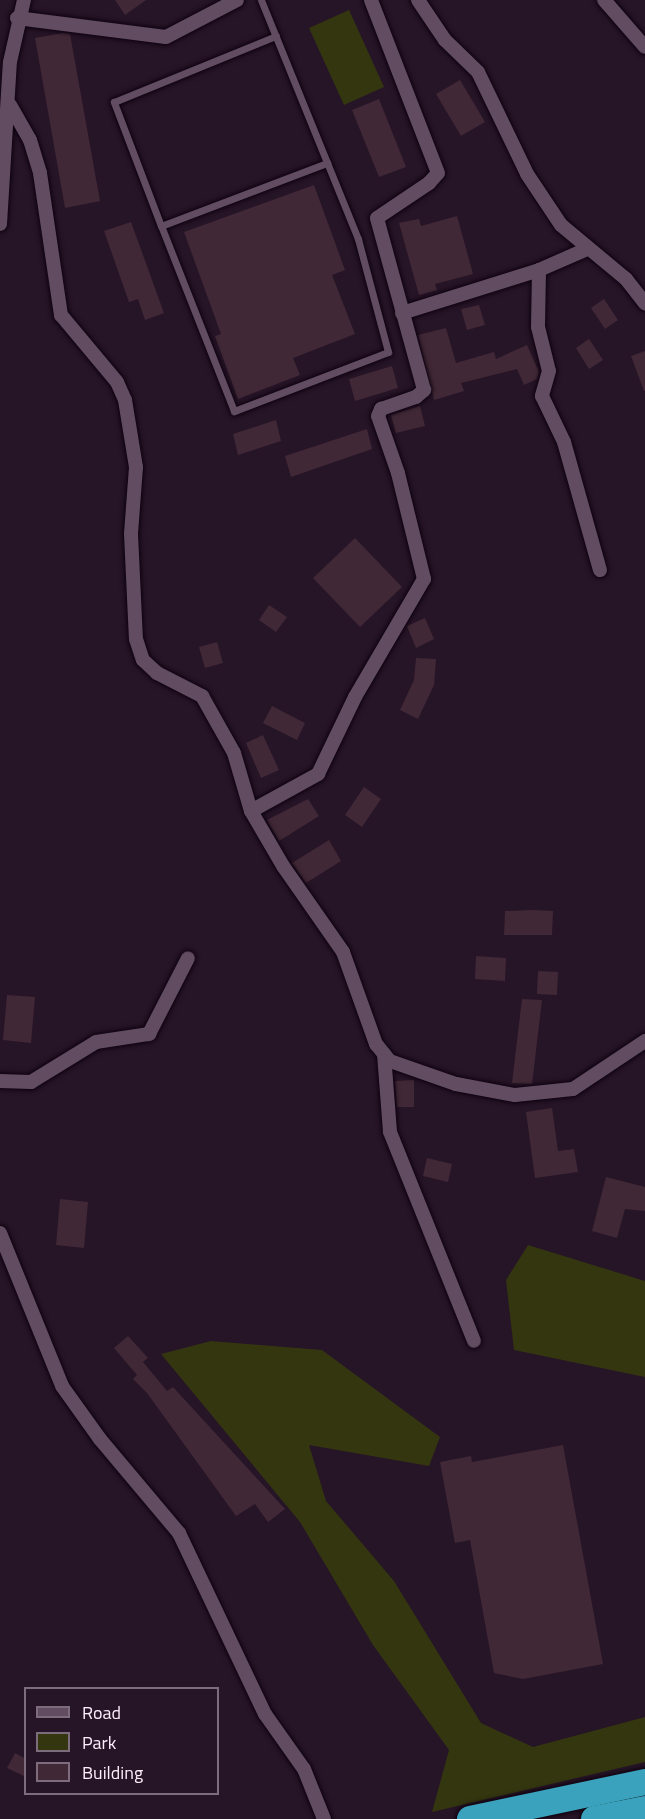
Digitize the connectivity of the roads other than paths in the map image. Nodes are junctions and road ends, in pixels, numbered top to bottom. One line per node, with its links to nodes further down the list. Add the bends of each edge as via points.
1 (24, 0): 7 (street)
2 (237, 0): 7 (street, via 166,37)
3 (261, 0): 8 (lane)
4 (371, 0): 17 (street, via 438,173 377,218)
5 (418, 0): 14 (street, via 445,40 478,72 527,174 561,225)
6 (604, 0): 9 (street)
7 (17, 18): 10 (street, via 10,62)
8 (276, 36): 11 (lane); 13 (lane, via 114,102)
9 (645, 47)
10 (10, 105): 12 (street); 19 (street, via 30,140 40,173 61,315 117,382 125,400 136,467 131,534 136,639 142,660 157,673 202,696 234,753)
11 (327, 163): 13 (lane); 13 (lane, via 358,238 388,352 234,411)
12 (0, 224)
13 (161, 226)
14 (587, 249): 15 (street); 16 (street, via 627,279)
15 (539, 270): 17 (street); 18 (street, via 538,327 549,371 542,396 564,442)
16 (645, 303)
17 (402, 313): 19 (street, via 424,390 416,397 381,409 378,416 398,473 424,579 355,697 318,774)
18 (600, 570)
19 (251, 812): 22 (street, via 343,952 376,1044)
20 (188, 958): 23 (street, via 149,1034 96,1042 32,1082)
21 (645, 1041): 22 (street, via 573,1089 515,1095 456,1084 390,1061)
22 (384, 1054): 25 (street, via 390,1132)
23 (0, 1081)
24 (0, 1233): 28 (street, via 62,1386 100,1439 179,1533 265,1714 304,1769 320,1800)
25 (474, 1341)
26 (643, 1782): 29 (highway)
27 (637, 1811): 30 (highway)
28 (324, 1819)
29 (470, 1819)
30 (594, 1819)

